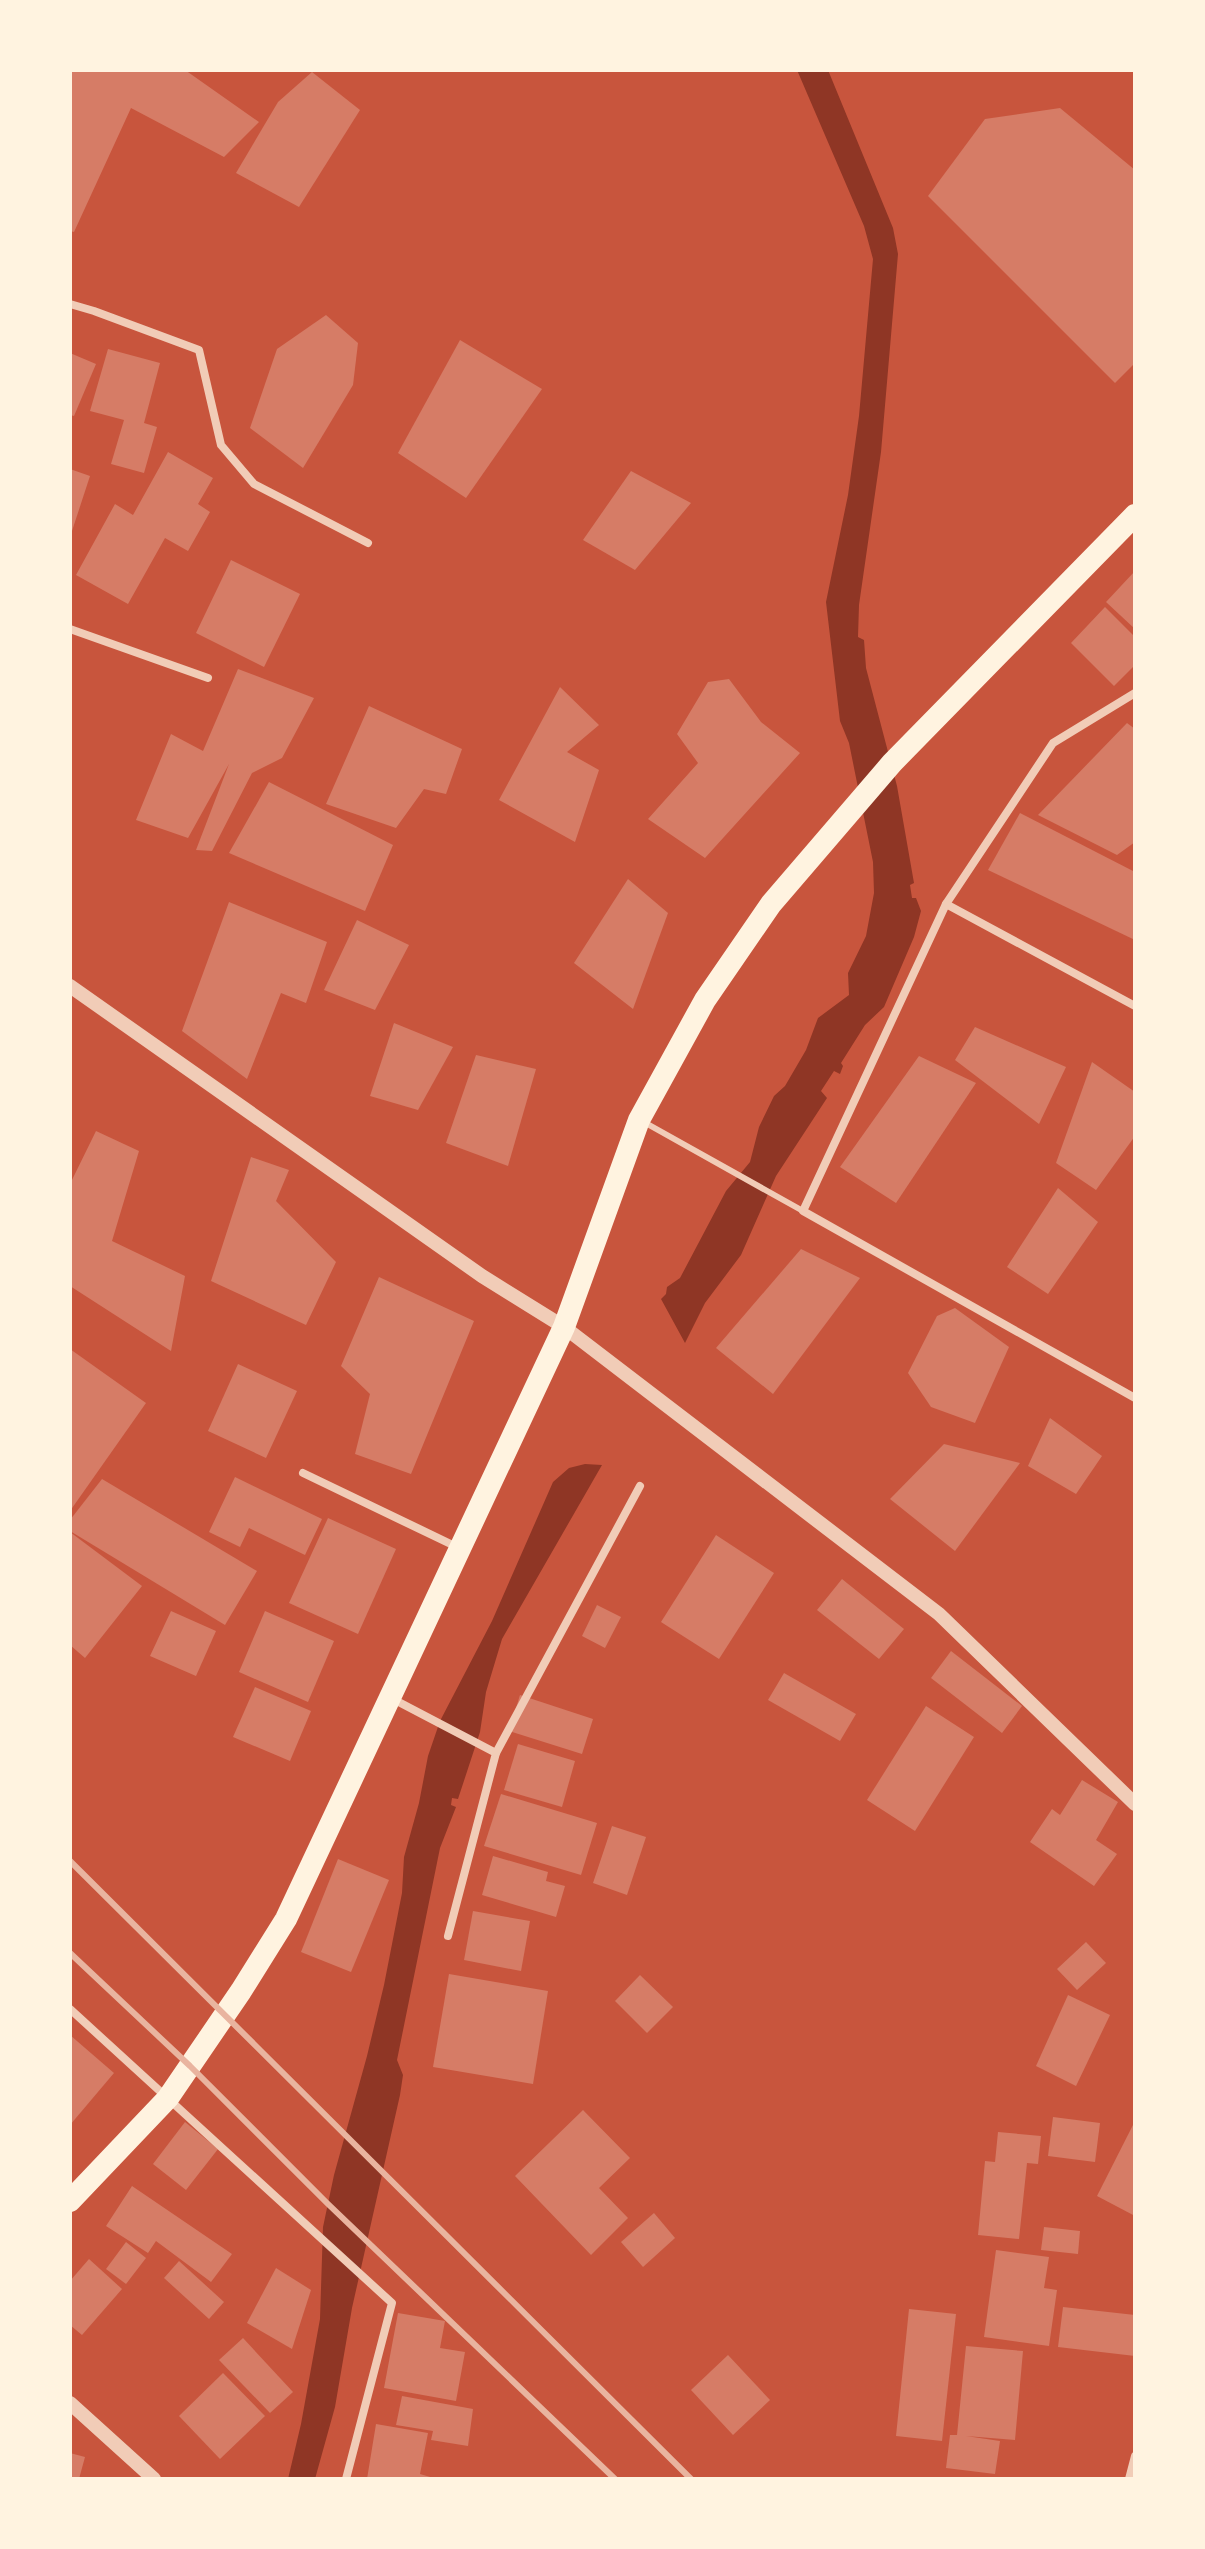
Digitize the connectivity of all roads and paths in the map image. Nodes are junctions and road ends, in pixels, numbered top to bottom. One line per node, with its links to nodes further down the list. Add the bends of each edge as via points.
1 (70, 304): 3 (street, via 199,350 221,445 254,484)
2 (1135, 515): 10 (highway, via 892,763 771,904 705,1000)
3 (368, 543)
4 (70, 629): 5 (street)
5 (208, 678)
6 (1135, 693): 7 (street, via 1053,743)
7 (946, 904): 9 (street); 11 (street)
8 (70, 986): 12 (street, via 482,1276)
9 (1135, 1006)
10 (639, 1120): 11 (lane); 12 (highway)
11 (803, 1211): 13 (street)
12 (564, 1327): 16 (highway); 19 (street, via 939,1614)
13 (1135, 1398)
14 (303, 1473): 16 (street)
15 (640, 1486): 18 (street)
16 (460, 1549): 17 (highway)
17 (390, 1698): 18 (street); 22 (highway, via 286,1919)
18 (496, 1753): 20 (street)
19 (1135, 1804)
20 (448, 1936)
21 (70, 2009): 22 (street)
22 (168, 2098): 23 (highway); 27 (street, via 392,2303)
23 (70, 2201)
24 (70, 2403): 26 (street)
25 (1135, 2456): 28 (street)
26 (154, 2479)
27 (346, 2479)
28 (1129, 2479)

